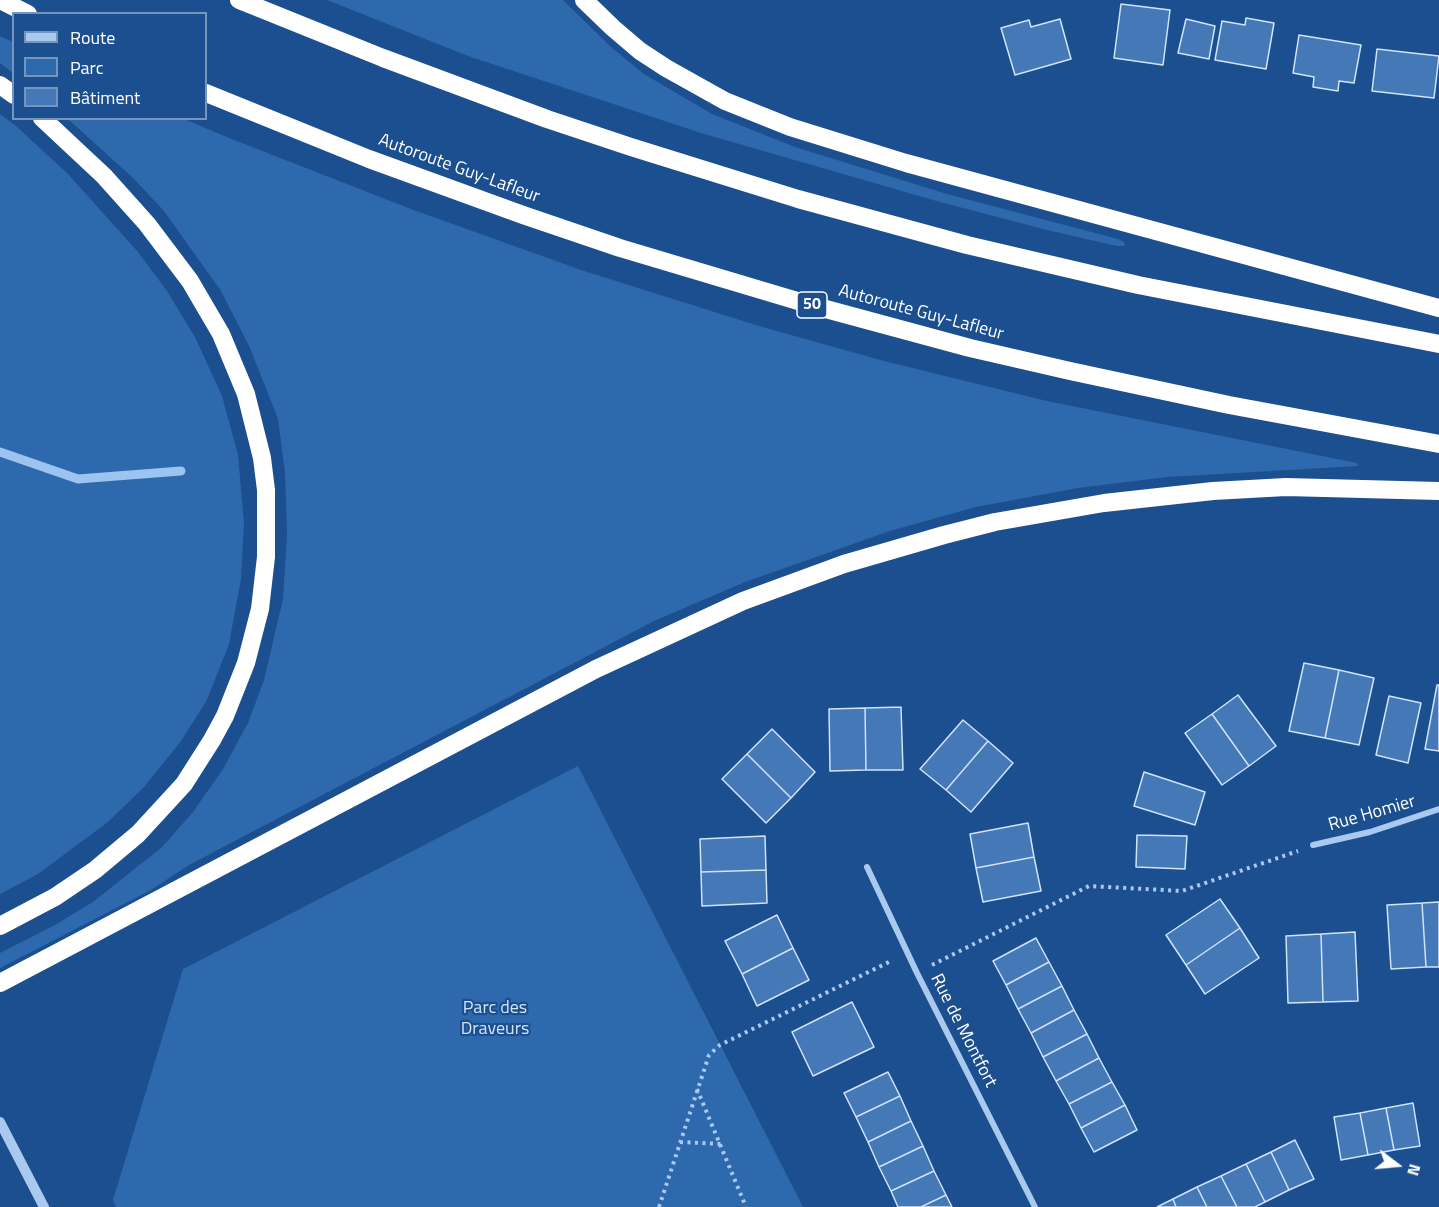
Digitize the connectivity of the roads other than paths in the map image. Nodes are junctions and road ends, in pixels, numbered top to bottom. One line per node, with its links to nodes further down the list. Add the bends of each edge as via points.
1 (0, 0): 4 (highway)
2 (239, 0): 8 (highway, via 547,119 798,199 1106,278)
3 (584, 0): 7 (highway, via 640,51 666,68 725,101 790,127 906,163)
4 (24, 12)
5 (207, 93): 9 (highway, Autoroute Guy-Lafleur / 50, via 369,159 523,215 802,302 1081,374)
6 (44, 120): 14 (highway, via 126,199 189,281 221,334 246,394 262,458 266,557 260,609 246,663 225,716 184,784 138,834 95,870)
7 (1439, 308)
8 (1439, 344)
9 (1439, 444)
10 (1439, 491): 15 (highway, via 1286,487 1116,501 995,522 844,564 743,601 606,664)
11 (1439, 809): 12 (street, Rue Homier)
12 (1313, 846)
13 (867, 867): 18 (street, Rue de Montfort)
14 (0, 926)
15 (0, 983)
16 (0, 1122): 17 (street)
17 (44, 1207)
18 (1035, 1207)

